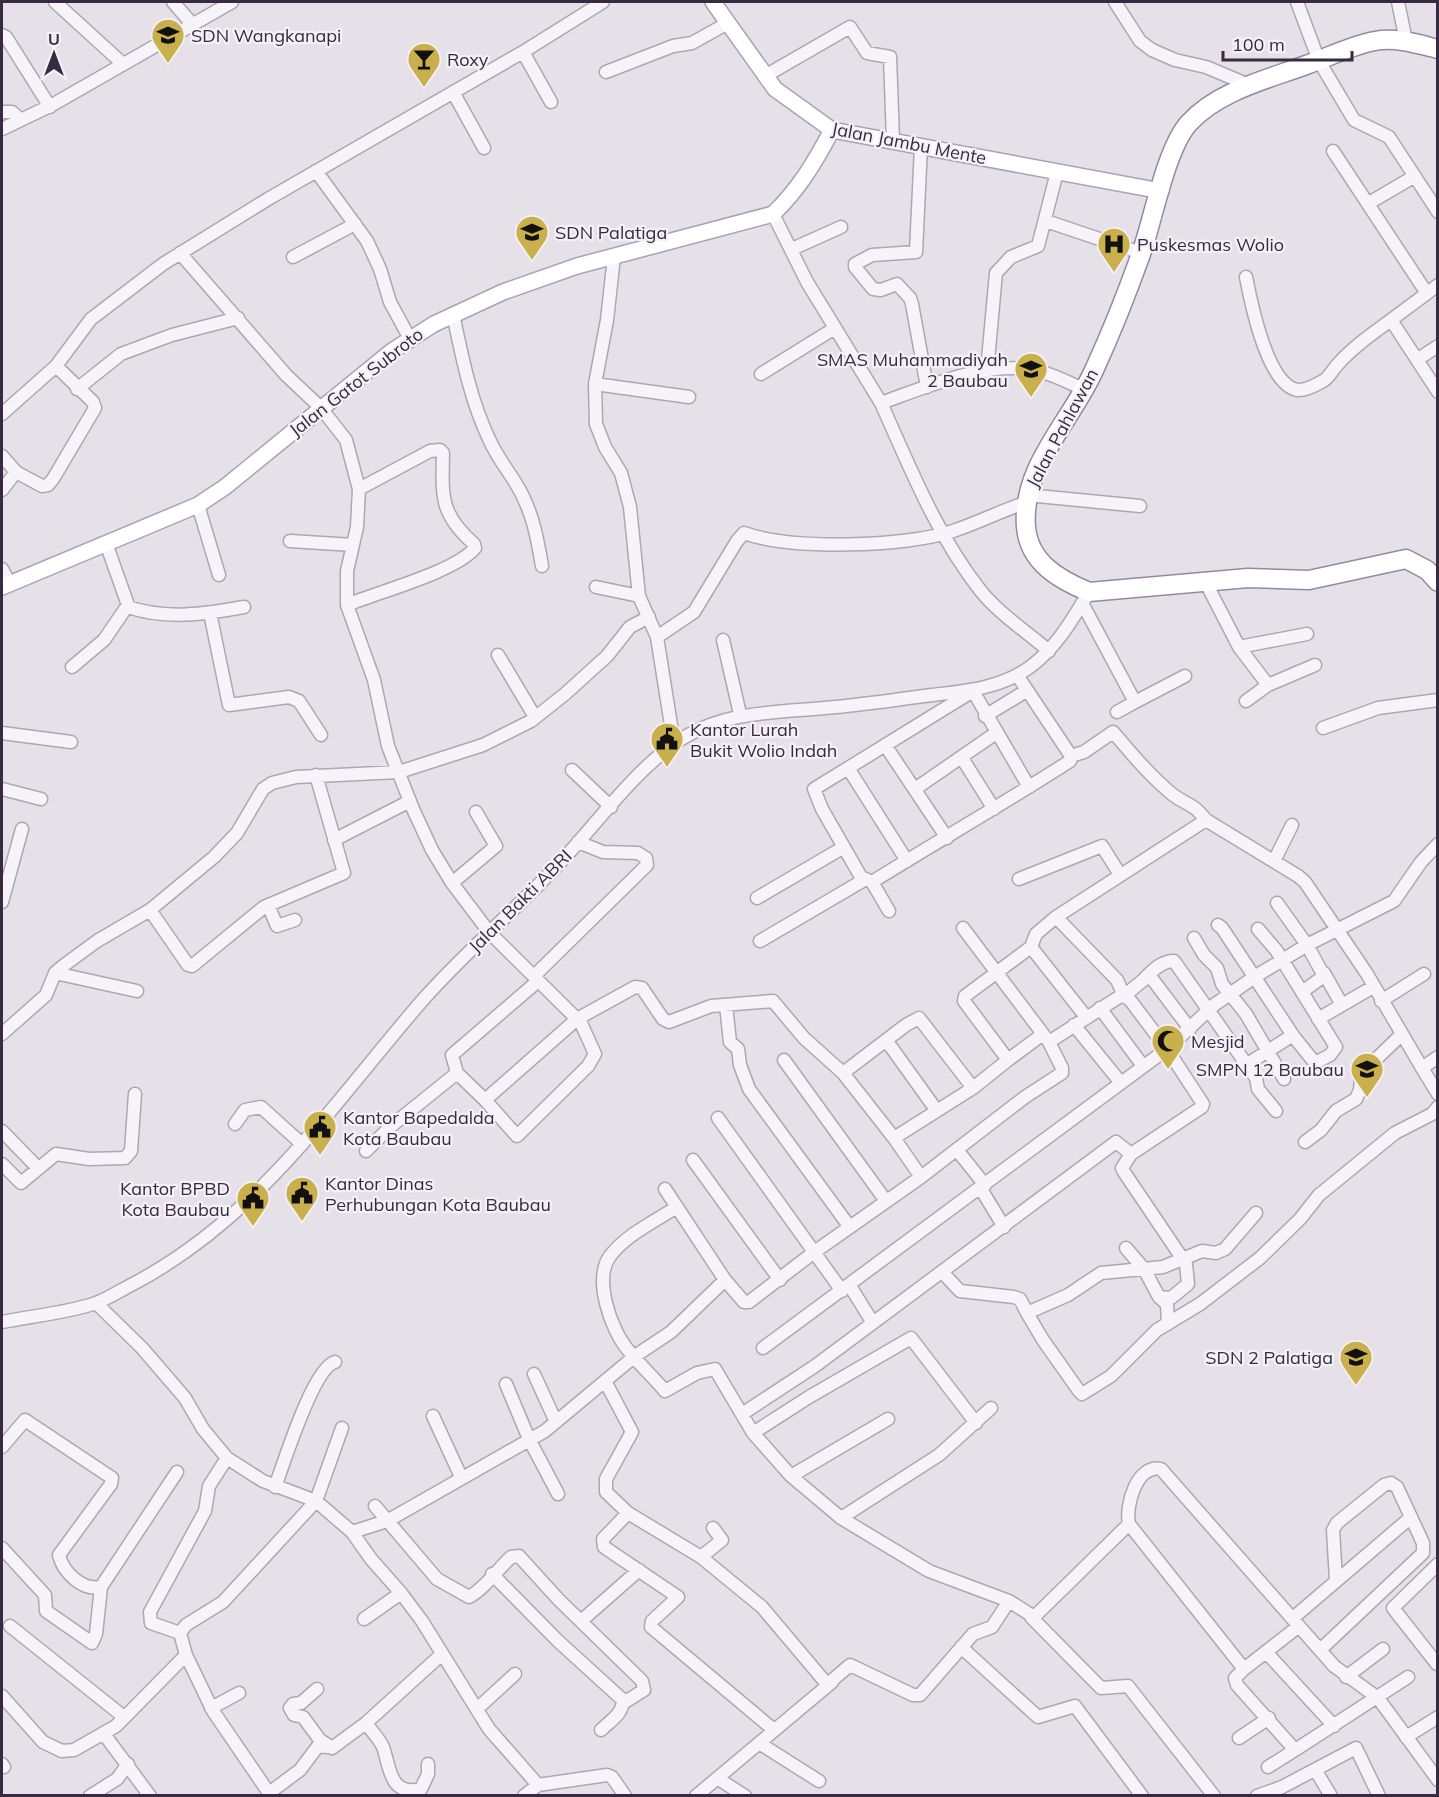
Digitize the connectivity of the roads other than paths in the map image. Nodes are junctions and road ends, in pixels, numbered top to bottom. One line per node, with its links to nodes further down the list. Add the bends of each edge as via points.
1 (55, 2): 16 (street)
2 (173, 2): 10 (street)
3 (232, 2): 10 (street)
4 (603, 2): 14 (street)
5 (713, 2): 9 (main road, Jalan Jambu Mente)
6 (1115, 2): 19 (street, via 1140,41 1152,50)
7 (1297, 2): 15 (street)
8 (1398, 2): 12 (street)
9 (728, 24): 17 (street, via 692,43 673,46); 18 (main road, Jalan Jambu Mente)
10 (193, 26): 16 (street)
11 (2, 35): 22 (street)
12 (1406, 41): 13 (highway, Jalan Pahlawan); 15 (highway, Jalan Pahlawan, via 1374,41)
13 (1437, 49)
14 (523, 52): 20 (street); 21 (street)
15 (1319, 61): 19 (highway, Jalan Pahlawan); 33 (street, via 1354,120 1389,137)
16 (123, 64): 22 (street)
17 (606, 72)
18 (765, 76): 26 (main road, Jalan Jambu Mente, via 775,89); 27 (street, via 850,27 867,53 890,57)
19 (1249, 85): 34 (highway, Jalan Pahlawan, via 1188,123)
20 (453, 92): 29 (street); 31 (street)
21 (552, 102)
22 (50, 107): 24 (street)
23 (2, 112): 24 (street, via 12,112)
24 (21, 120): 25 (street)
25 (2, 129)
26 (832, 130): 27 (main road, Jalan Jambu Mente); 37 (main road, Jalan Gatot Subroto, via 811,170)
27 (893, 140): 28 (main road, Jalan Jambu Mente)
28 (921, 146): 32 (main road, Jalan Jambu Mente); 60 (street, via 917,250 872,255 855,267 873,289 897,284 910,298)
29 (484, 148)
30 (1333, 151): 35 (street)
31 (316, 171): 39 (street); 42 (street)
32 (1057, 172): 34 (main road, Jalan Jambu Mente); 38 (street)
33 (1415, 176): 35 (street); 36 (street)
34 (1161, 191): 43 (highway, Jalan Pahlawan)
35 (1369, 203): 48 (street)
36 (1437, 212)
37 (773, 214): 41 (street); 44 (main road, Jalan Gatot Subroto)
38 (1046, 221): 43 (street); 57 (street, via 1038,246 1011,257 996,273)
39 (355, 224): 45 (street); 53 (street, via 367,240 390,302)
40 (841, 227): 41 (street)
41 (792, 249): 52 (street)
42 (180, 253): 50 (street); 56 (street, via 91,319)
43 (1141, 253): 62 (highway, Jalan Pahlawan)
44 (614, 256): 49 (main road, Jalan Gatot Subroto, via 546,276); 59 (street)
45 (293, 257)
46 (1246, 277): 51 (street, via 1271,364 1294,389 1306,389 1325,380 1363,340)
47 (1437, 285): 48 (street)
48 (1426, 292): 51 (street)
49 (453, 314): 53 (main road, Jalan Gatot Subroto); 79 (street, via 474,402 500,461 528,507)
50 (238, 318): 61 (street, via 172,335 121,354); 66 (street, via 286,375)
51 (1391, 320): 55 (street)
52 (835, 328): 58 (street); 65 (street)
53 (409, 337): 66 (main road, Jalan Gatot Subroto)
54 (1437, 346): 55 (street)
55 (1418, 358): 63 (street)
56 (56, 366): 61 (street); 67 (street)
57 (987, 371): 60 (street); 62 (street, via 1036,370)
58 (761, 374)
59 (595, 384): 64 (street); 86 (street, via 596,427 621,473 630,507)
60 (927, 387): 65 (street)
61 (77, 389): 69 (street, via 95,408 53,479 42,486)
62 (1085, 390): 72 (highway, Jalan Pahlawan, via 1034,474)
63 (1437, 392)
64 (689, 397)
65 (881, 403): 75 (street)
66 (321, 408): 70 (street, via 346,440); 73 (main road, Jalan Gatot Subroto)
67 (2, 414)
68 (2, 456): 69 (street)
69 (16, 472): 71 (street)
70 (359, 489): 77 (street); 88 (street, via 429,451 440,450 446,509 475,548 466,557 416,579)
71 (2, 490)
72 (1026, 499): 74 (street, via 1096,500); 75 (street); 87 (highway, Jalan Pahlawan, via 1027,534 1042,564)
73 (198, 505): 78 (main road, Jalan Gatot Subroto); 81 (street)
74 (1140, 506)
75 (942, 534): 94 (street, via 891,543 820,543 761,539 744,533 694,612); 97 (street, via 1000,611)
76 (290, 541): 77 (street)
77 (353, 544): 88 (street)
78 (106, 546): 84 (main road, Jalan Gatot Subroto); 89 (street)
79 (542, 566)
80 (2, 569): 84 (street)
81 (219, 575)
82 (1204, 581): 83 (highway, via 1309,580 1406,559 1427,570); 87 (highway); 96 (street)
83 (1437, 582)
84 (6, 586)
85 (596, 587): 86 (street)
86 (639, 596): 92 (street)
87 (1085, 597): 97 (street, Jalan Bakti ABRI, via 1062,637); 108 (street)
88 (347, 604): 124 (street, via 374,680 388,746)
89 (128, 607): 91 (street, via 166,615); 100 (street, via 104,640)
90 (244, 607): 91 (street)
91 (210, 614): 116 (street, via 229,705 289,697 299,701)
92 (649, 617): 94 (street); 112 (street, via 630,627 589,674)
93 (1307, 634): 96 (street)
94 (657, 637): 118 (street)
95 (723, 640): 110 (street)
96 (1239, 647): 103 (street)
97 (1049, 651): 101 (street, Jalan Bakti ABRI)
98 (498, 655): 112 (street)
99 (1315, 665): 103 (street)
100 (72, 666)
101 (1017, 675): 104 (street, Jalan Bakti ABRI); 105 (street)
102 (1185, 676): 108 (street)
103 (1268, 685): 107 (street)
104 (973, 691): 110 (street, Jalan Bakti ABRI); 111 (street); 119 (street)
105 (1026, 691): 111 (street); 120 (street)
106 (1437, 700): 113 (street, via 1378,708)
107 (1246, 701)
108 (1135, 702): 109 (street)
109 (1117, 712)
110 (740, 714): 118 (street, Jalan Bakti ABRI)
111 (986, 716): 115 (street)
112 (535, 717): 124 (street, via 483,745)
113 (1323, 728)
114 (2, 733): 117 (street)
115 (996, 734): 121 (street); 126 (street)
116 (321, 735)
117 (71, 742)
118 (674, 744): 131 (street, Jalan Bakti ABRI)
119 (885, 745): 122 (street); 128 (street)
120 (1071, 756): 126 (street, via 1070,761); 134 (street, via 1113,732 1145,769 1172,794 1191,803)
121 (962, 758): 128 (street); 132 (street)
122 (848, 768): 141 (street, via 814,789); 142 (street)
123 (572, 770): 131 (street)
124 (399, 772): 125 (street); 130 (street)
125 (316, 775): 138 (street); 152 (street, via 277,781 263,789 229,841)
126 (1029, 787): 132 (street)
127 (2, 789): 129 (street)
128 (915, 789): 137 (street)
129 (41, 799)
130 (410, 801): 138 (street); 147 (street)
131 (611, 807): 139 (street, Jalan Bakti ABRI)
132 (994, 809): 137 (street)
133 (476, 812): 147 (street, via 496,846)
134 (1206, 820): 143 (street); 144 (street)
135 (1292, 825): 143 (street)
136 (22, 829): 149 (street)
137 (947, 838): 142 (street)
138 (334, 840): 151 (street, via 344,873)
139 (579, 842): 160 (street, Jalan Bakti ABRI); 171 (street, via 603,852 639,853 646,858 647,865)
140 (1437, 844): 159 (street, via 1394,901)
141 (844, 847): 146 (street); 148 (street)
142 (907, 861): 146 (street)
143 (1274, 861): 159 (street, via 1305,882)
144 (1119, 873): 145 (street, via 1102,846); 154 (street)
145 (1019, 879)
146 (868, 881): 153 (street); 162 (street)
147 (452, 883): 160 (street)
148 (758, 898)
149 (2, 902)
150 (1277, 903): 163 (street)
151 (268, 905): 152 (street, via 192,966); 155 (street, via 277,926)
152 (150, 910): 166 (street, via 97,941)
153 (889, 912)
154 (1056, 917): 164 (street, via 1036,934); 177 (street, via 1117,980)
155 (295, 920)
156 (1218, 925): 170 (street)
157 (963, 928): 167 (street)
158 (1258, 928): 165 (street)
159 (1336, 932): 163 (street); 173 (street)
160 (489, 933): 171 (street); 217 (street, Jalan Bakti ABRI, via 424,999)
161 (1194, 938): 176 (street, via 1217,968)
162 (760, 941)
163 (1307, 945): 165 (street); 168 (street)
164 (1031, 947): 167 (street); 183 (street)
165 (1282, 959): 170 (street); 175 (street)
166 (55, 973): 174 (street); 188 (street, via 46,995)
167 (996, 974): 191 (street); 197 (street, via 964,999)
168 (1324, 974): 175 (street); 180 (street)
169 (1424, 974): 178 (street)
170 (1256, 976): 176 (street); 189 (street)
171 (536, 978): 184 (street); 201 (street, via 453,1053)
172 (1144, 978): 177 (street); 182 (street, via 1157,967 1174,961); 187 (street, via 1154,980)
173 (1373, 987): 178 (street); 180 (street)
174 (136, 991)
175 (1302, 992): 185 (street)
176 (1230, 994): 182 (street); 194 (street)
177 (1124, 996): 181 (street); 193 (street)
178 (1380, 1001): 190 (street)
179 (726, 1005): 184 (street, via 666,1021 638,987); 202 (street, via 775,1002 799,1033); 230 (street, via 730,1042 738,1049 749,1089)
180 (1342, 1005): 185 (street)
181 (1100, 1008): 183 (street); 199 (street)
182 (1208, 1010): 187 (street); 198 (street)
183 (1086, 1017): 186 (street)
184 (577, 1019): 208 (street); 208 (street, via 595,1058 516,1136)
185 (1318, 1019): 189 (street, via 1336,1047 1330,1055 1314,1063)
186 (1074, 1025): 191 (street); 204 (street)
187 (1190, 1029): 193 (street)
188 (2, 1034)
189 (1293, 1035): 194 (street)
190 (1401, 1035): 200 (street); 216 (street, via 1365,1072 1356,1099 1336,1111)
191 (1046, 1038): 197 (street); 218 (street, via 1062,1073)
192 (886, 1040): 202 (street); 205 (street, via 919,1018); 210 (street)
193 (1167, 1049): 199 (street); 220 (street, via 1203,1106)
194 (1266, 1050): 198 (street); 203 (street)
195 (1437, 1057): 200 (street)
196 (784, 1060): 227 (street)
197 (1008, 1060): 205 (street)
198 (1246, 1065): 211 (street, via 1256,1078 1259,1091)
199 (1143, 1066): 204 (street)
200 (1422, 1068): 207 (street)
201 (456, 1073): 208 (street); 219 (street)
202 (843, 1073): 215 (street)
203 (1284, 1079)
204 (1121, 1083): 225 (street)
205 (973, 1088): 210 (street)
206 (135, 1094): 223 (street, via 129,1154 110,1160 56,1154)
207 (1437, 1094)
208 (485, 1100)
209 (1437, 1107): 245 (street, via 1432,1114 1401,1130 1319,1196 1260,1258)
210 (937, 1111): 215 (street)
211 (1276, 1111)
212 (718, 1118): 233 (street)
213 (235, 1124): 217 (street, via 245,1110 261,1107)
214 (2, 1131): 223 (street)
215 (894, 1138): 224 (street)
216 (1305, 1142)
217 (302, 1144): 241 (street, Jalan Bakti ABRI, via 274,1178 211,1233 151,1274)
218 (957, 1150): 224 (street); 225 (street)
219 (366, 1151)
220 (1131, 1155): 231 (street, via 1116,1142); 234 (street, via 1123,1171)
221 (693, 1160): 238 (street)
222 (2, 1164): 223 (street, via 19,1183)
223 (38, 1168)
224 (921, 1178): 227 (street)
225 (983, 1187): 231 (street); 239 (street)
226 (665, 1189): 228 (street)
227 (886, 1202): 230 (street)
228 (677, 1207): 237 (street); 247 (street, via 617,1248 604,1271 605,1301 622,1340)
229 (1256, 1213): 234 (street, via 1225,1249 1216,1253 1202,1251)
230 (849, 1226): 233 (street)
231 (1004, 1227): 236 (street)
232 (1126, 1248): 235 (street)
233 (813, 1253): 238 (street); 239 (street)
234 (1182, 1259): 235 (street); 240 (street, via 1188,1284 1171,1298)
235 (1144, 1269): 240 (street); 242 (street, via 1101,1273 1068,1296)
236 (943, 1273): 242 (street, via 960,1291 1020,1299); 244 (street)
237 (725, 1280): 238 (street, via 744,1302); 247 (street, via 671,1332)
238 (780, 1280)
239 (846, 1288): 244 (street); 246 (street)
240 (1159, 1297): 245 (street, via 1169,1309)
241 (96, 1303): 243 (street, Jalan Bakti ABRI); 262 (street, via 185,1398 203,1429)
242 (1027, 1312): 245 (street, via 1049,1349 1084,1394 1111,1376 1144,1340)
243 (2, 1322)
244 (873, 1323): 253 (street)
245 (1168, 1324)
246 (763, 1348)
247 (635, 1356): 250 (street); 253 (street, via 665,1390 697,1373 715,1369)
248 (335, 1362): 266 (street, via 327,1364 318,1378)
249 (534, 1374): 256 (street)
250 (605, 1381): 256 (street); 270 (street, via 632,1432 616,1458 606,1492)
251 (506, 1384): 260 (street)
252 (991, 1408): 257 (street)
253 (742, 1414): 259 (street)
254 (433, 1416): 265 (street)
255 (888, 1419): 264 (street)
256 (556, 1422): 260 (street)
257 (976, 1423): 259 (street, via 911,1338); 271 (street, via 939,1455)
258 (342, 1428): 268 (street)
259 (753, 1433): 264 (street)
260 (529, 1439): 265 (street); 267 (street)
261 (2, 1447): 283 (street, via 25,1420 112,1478 59,1555 81,1585)
262 (227, 1458): 266 (street); 291 (street, via 209,1486 205,1510 150,1612 152,1623)
263 (177, 1472): 283 (street)
264 (791, 1476): 271 (street)
265 (462, 1477): 273 (street)
266 (275, 1487): 268 (street)
267 (558, 1494)
268 (316, 1501): 276 (street); 291 (street, via 223,1602)
269 (375, 1506): 273 (street)
270 (628, 1513): 278 (street); 280 (street, via 602,1543 616,1557)
271 (841, 1518): 285 (street, via 929,1571)
272 (1410, 1518): 282 (street); 282 (street, via 1397,1487 1391,1483 1337,1523 1333,1541); 294 (street, via 1423,1544 1423,1553)
273 (387, 1521): 276 (street); 281 (street, via 437,1580 451,1589 469,1597)
274 (1129, 1524): 286 (street, via 1038,1615); 289 (street, via 1127,1502 1146,1471 1161,1469); 299 (street)
275 (713, 1528): 278 (street, via 722,1540)
276 (352, 1532): 284 (street)
277 (2, 1548): 283 (street, via 45,1595 46,1611 89,1643 96,1634)
278 (701, 1557): 303 (street, via 762,1607 826,1683)
279 (1437, 1564): 298 (street, via 1393,1608)
280 (639, 1570): 288 (street); 317 (street, via 678,1597 652,1621 651,1627)
281 (492, 1574): 288 (street, via 511,1557 519,1557); 308 (street)
282 (1336, 1580): 289 (street)
283 (101, 1587)
284 (401, 1593): 287 (street); 296 (street)
285 (1009, 1601): 286 (street); 292 (street, via 992,1627 975,1633)
286 (1031, 1617): 342 (street, via 1101,1688 1128,1686)
287 (364, 1619)
288 (581, 1622): 308 (street, via 644,1682 645,1688 636,1698)
289 (1296, 1622): 294 (street); 295 (street)
290 (10, 1626): 311 (street)
291 (180, 1633): 297 (street)
292 (961, 1647): 303 (street, via 916,1696 850,1665); 341 (street, via 1038,1717 1076,1706)
293 (1383, 1649): 301 (street)
294 (1320, 1650): 301 (street)
295 (1266, 1652): 299 (street); 315 (street)
296 (442, 1654): 310 (street); 314 (street)
297 (186, 1655): 309 (street); 311 (street)
298 (1437, 1664)
299 (1244, 1669): 313 (street, via 1235,1678 1237,1685)
300 (515, 1674): 310 (street)
301 (1346, 1677): 307 (street)
302 (1408, 1677): 307 (street)
303 (832, 1682): 317 (street)
304 (317, 1689): 322 (street, via 290,1708 294,1715 303,1717)
305 (239, 1693): 309 (street)
306 (2, 1695): 318 (street, via 43,1742 62,1751 74,1750)
307 (1378, 1698): 315 (street); 319 (street)
308 (622, 1700): 316 (street, via 623,1707)
309 (212, 1708): 334 (street)
310 (477, 1708): 332 (street, via 501,1745)
311 (124, 1717): 318 (street)
312 (1437, 1717): 319 (street)
313 (1269, 1718): 320 (street); 323 (street)
314 (366, 1724): 322 (street, via 337,1746); 325 (street, via 382,1745 395,1784 412,1791 421,1789)
315 (1334, 1726): 323 (street)
316 (601, 1730)
317 (774, 1730): 321 (street)
318 (104, 1734): 324 (street)
319 (1406, 1737): 326 (street)
320 (1239, 1738)
321 (759, 1743): 329 (street); 331 (street)
322 (327, 1747): 334 (street, via 318,1746 300,1770)
323 (1295, 1750): 327 (street)
324 (128, 1764): 335 (street, via 117,1779); 336 (street)
325 (428, 1764)
326 (1433, 1765): 330 (street)
327 (1268, 1767)
328 (1316, 1771): 333 (street); 344 (street); 345 (street, via 1356,1748)
329 (717, 1778): 339 (street); 340 (street)
330 (1437, 1780)
331 (819, 1781)
332 (538, 1785): 337 (street); 338 (street, via 607,1775)
333 (1284, 1791): 343 (street)
334 (270, 1794)
335 (90, 1796)
336 (150, 1796)
337 (524, 1796)
338 (625, 1796)
339 (696, 1796)
340 (745, 1796)
341 (1142, 1796)
342 (1214, 1796)
343 (1257, 1796)
344 (1330, 1796)
345 (1380, 1796)

